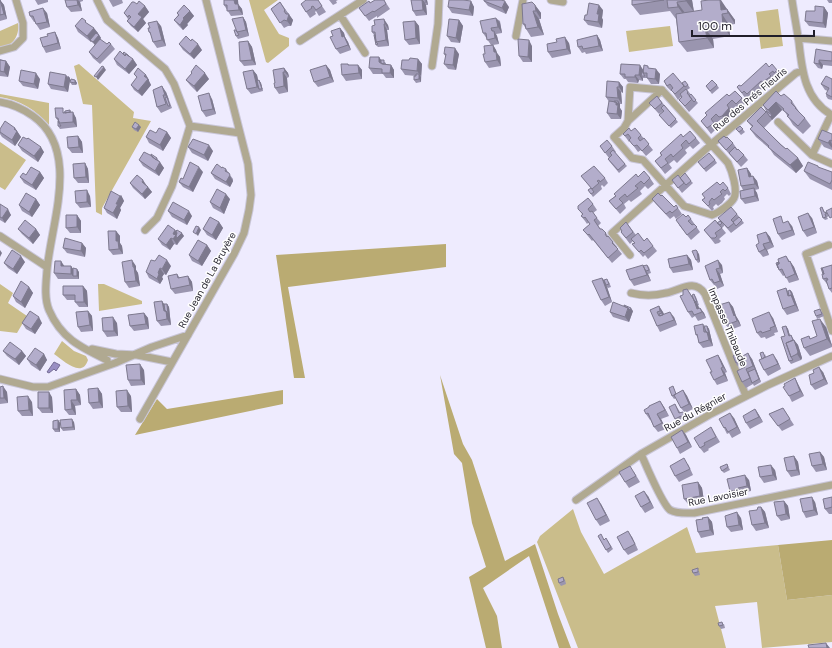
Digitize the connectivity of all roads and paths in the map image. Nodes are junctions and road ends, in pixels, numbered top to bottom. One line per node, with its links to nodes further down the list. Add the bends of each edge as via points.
1 (16, 0): 15 (street, via 23,23 23,38 14,47)
2 (97, 0): 24 (street, via 107,20 165,69 174,84)
3 (206, 0): 25 (street, Rue Jean de La Bruyère)
4 (363, 0): 10 (street)
5 (439, 0): 17 (street)
6 (523, 0): 11 (street)
7 (551, 0): 9 (street)
8 (792, 0): 12 (street)
9 (563, 2)
10 (340, 14): 13 (street); 16 (street)
11 (516, 36)
12 (798, 38): 14 (street); 18 (street)
13 (300, 41)
14 (832, 41)
15 (0, 51)
16 (365, 53)
17 (432, 66)
18 (802, 71): 21 (street, via 808,90 818,106); 26 (street, Rue des Prés Fleuris, via 796,73)
19 (662, 90): 22 (street, Rue des Prés Fleuris); 22 (street, via 630,87); 26 (street, Rue des Prés Fleuris)
20 (0, 102): 34 (street, via 23,110 40,122 50,136 59,158 59,191)
21 (831, 115): 27 (street)
22 (628, 121): 29 (street, Rue des Prés Fleuris, via 614,137 632,158 643,160)
23 (778, 122): 27 (street)
24 (190, 126): 25 (street); 30 (street, via 172,186 157,218)
25 (240, 133): 37 (street, Rue Jean de La Bruyère, via 248,164 250,186 249,210 244,233)
26 (712, 144): 29 (street, Rue des Prés Fleuris); 29 (street, Rue des Prés Fleuris, via 728,163 736,192 734,198 718,213 712,215 684,206)
27 (812, 155): 28 (street)
28 (832, 164)
29 (666, 186): 33 (street, Rue des Prés Fleuris, via 612,233)
30 (145, 230)
31 (0, 236): 34 (street)
32 (829, 245): 36 (street, via 806,254)
33 (630, 255)
34 (47, 266): 40 (street, via 45,286 48,308 59,328 80,348)
35 (631, 294): 43 (street, Impasse Thibaude, via 666,294 694,285 701,288 706,294)
36 (832, 331)
37 (188, 335): 38 (street); 41 (street, Rue Jean de La Bruyère)
38 (137, 355): 40 (street); 40 (street); 41 (street)
39 (832, 356): 43 (street, Rue du Régnier)
40 (108, 359): 42 (street, via 48,387 33,387)
41 (172, 362): 44 (street, Rue Jean de La Bruyère)
42 (0, 378)
43 (746, 396): 45 (street, Rue du Régnier)
44 (140, 419)
45 (641, 454): 46 (street, Rue Lavoisier, via 669,509 680,513 694,513); 47 (street, Rue du Régnier)
46 (832, 485)
47 (576, 500)

